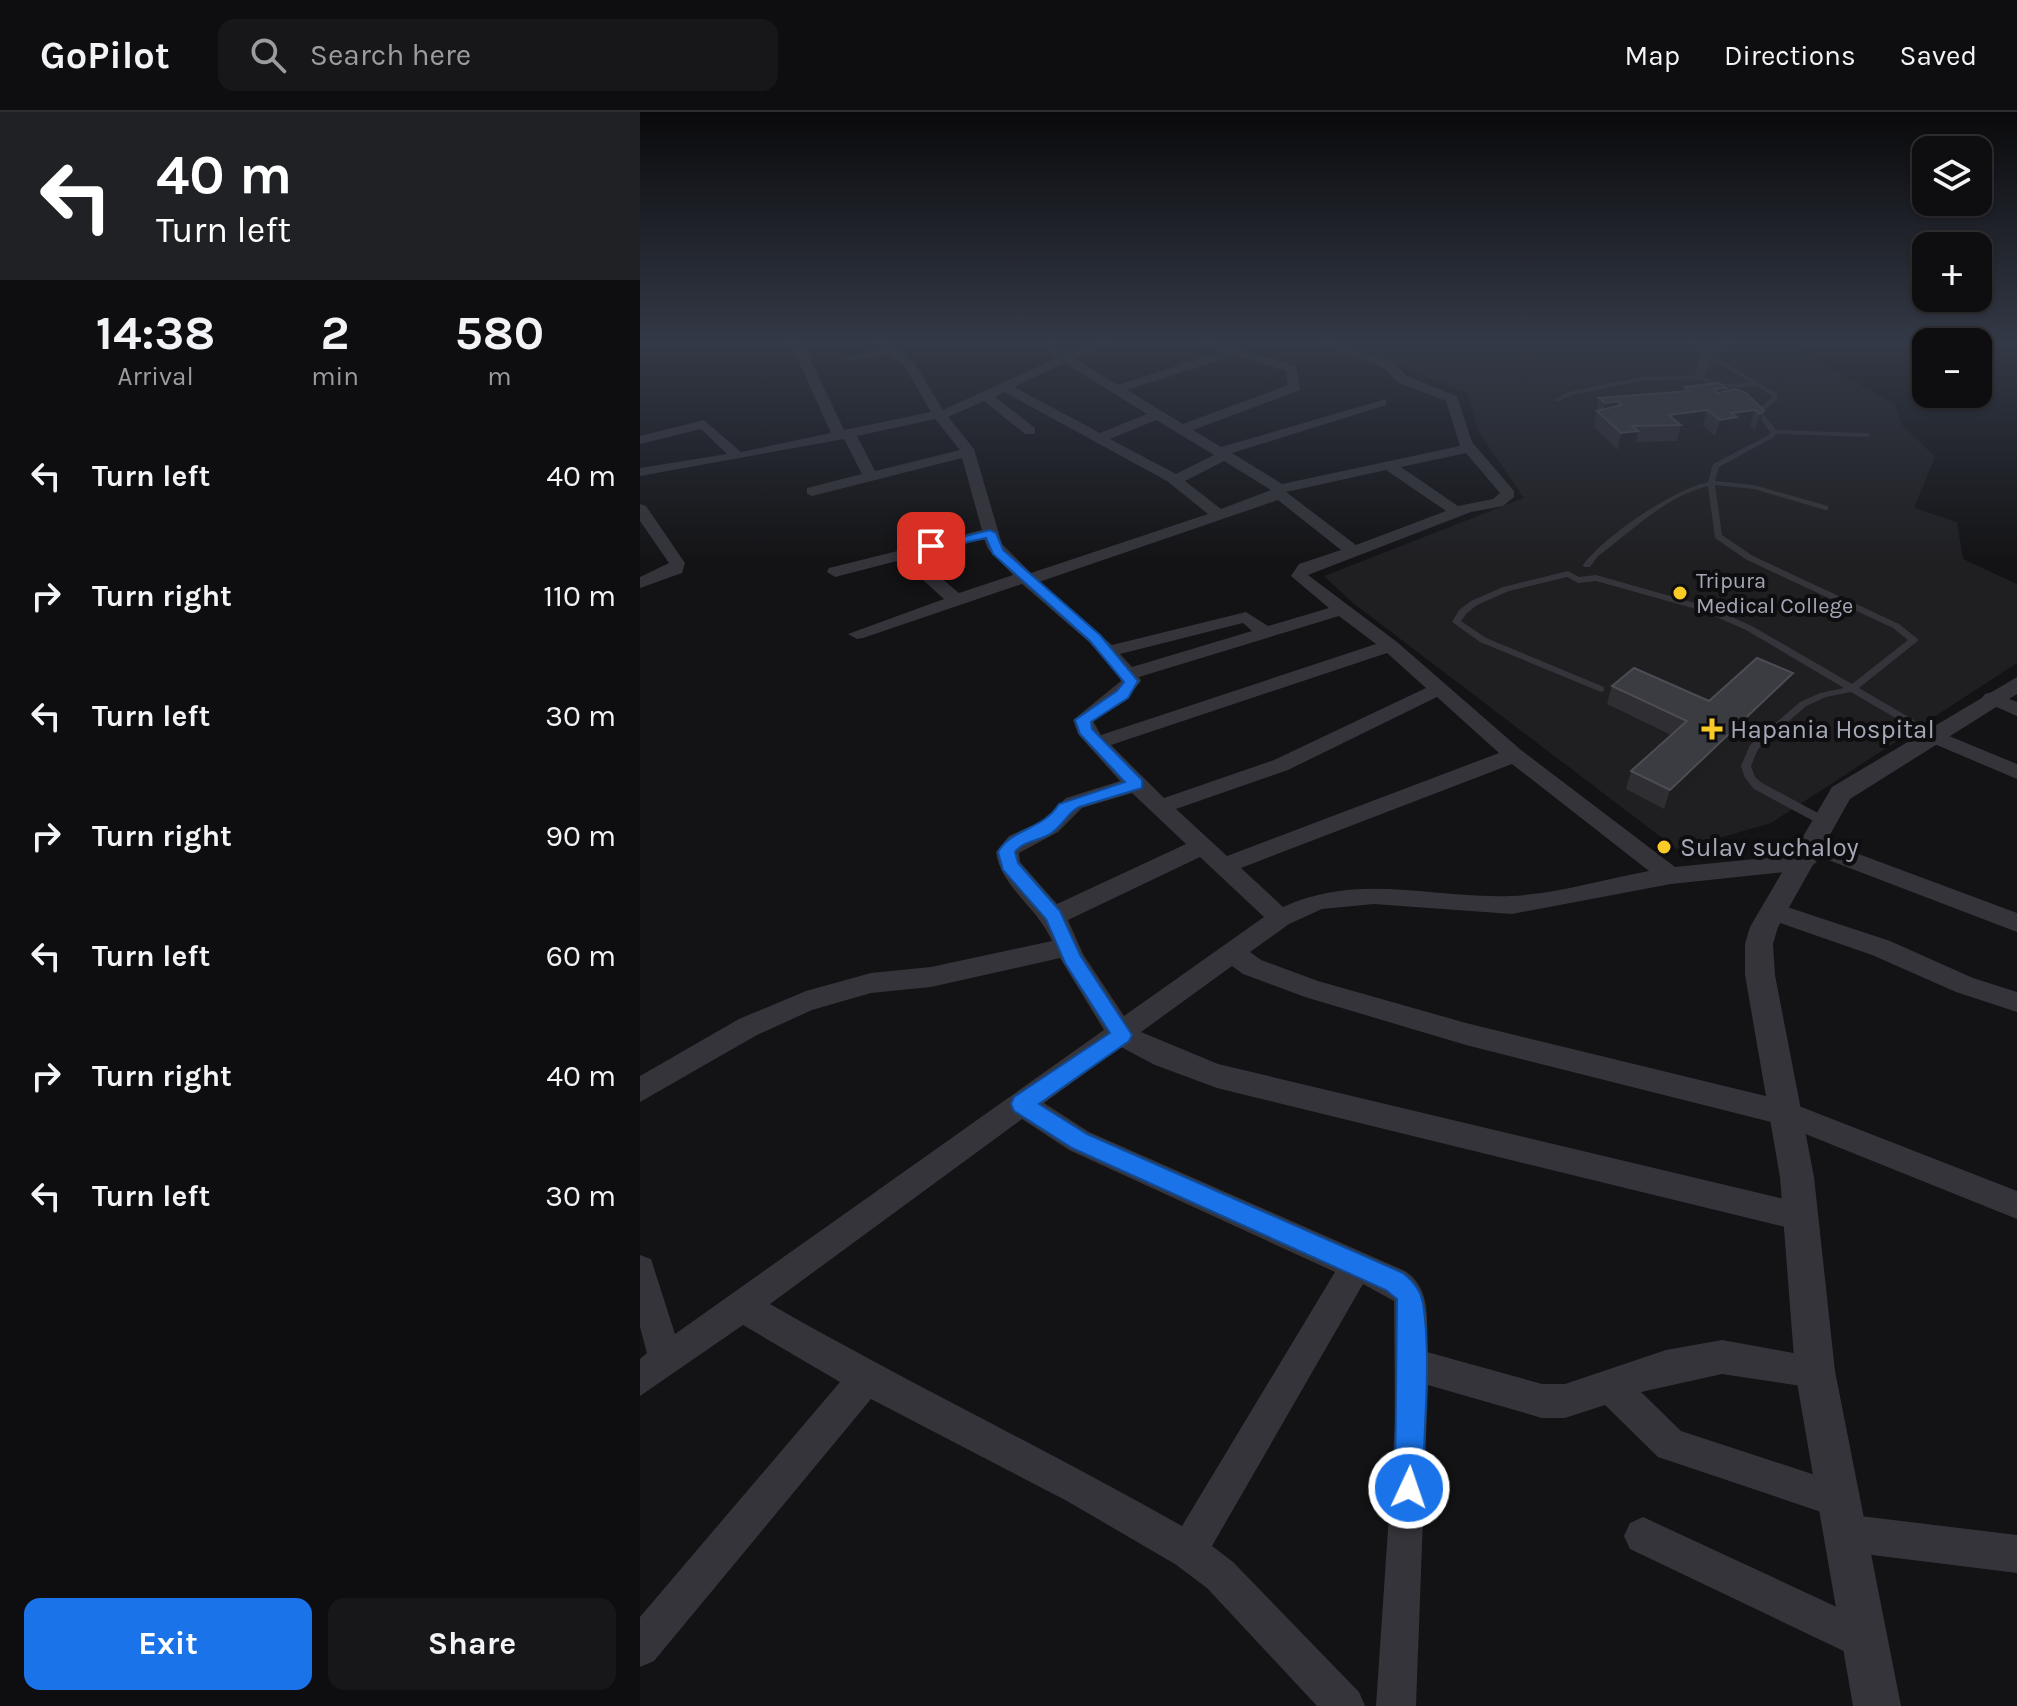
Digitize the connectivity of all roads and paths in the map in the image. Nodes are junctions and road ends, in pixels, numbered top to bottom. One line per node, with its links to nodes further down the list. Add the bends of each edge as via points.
1 (834, 414): 14 (street)
2 (1009, 414): 12 (street)
3 (1056, 414): 16 (street)
4 (1157, 414): 16 (street)
5 (1158, 414): 11 (street)
6 (1222, 414): 11 (street)
7 (1344, 414): 20 (street)
8 (1457, 414): 18 (street)
9 (1760, 414): 13 (lane)
10 (939, 415): 14 (street); 19 (street)
11 (1183, 429): 20 (street)
12 (1030, 431)
13 (1774, 432): 15 (lane); 27 (lane, via 1716,466)
14 (843, 434): 21 (street); 25 (street)
15 (1867, 435)
16 (1100, 438): 26 (street)
17 (640, 440): 21 (street, via 704,424); 23 (street, via 652,455)
18 (1469, 448): 22 (street); 32 (street, via 1509,494 1498,503)
19 (968, 452): 25 (street); 34 (street)
20 (1224, 454): 26 (street); 29 (street)
21 (737, 456): 23 (street)
22 (1386, 464): 29 (street); 32 (street)
23 (676, 467): 24 (street)
24 (640, 472)
25 (871, 477): 28 (street)
26 (1175, 480): 33 (street)
27 (1711, 483): 30 (lane, via 1759,489); 37 (lane, via 1678,496); 52 (lane, via 1715,526 1726,544 1911,635 1910,644)
28 (812, 491)
29 (1279, 492): 33 (street); 35 (street)
30 (1825, 508)
31 (640, 509): 42 (street, via 677,563 667,574)
32 (1456, 512): 35 (street)
33 (1219, 515): 40 (street)
34 (990, 533): 36 (street); 40 (street, via 998,551)
35 (1352, 550): 44 (street, via 1305,568 1299,576)
36 (903, 554): 38 (street); 43 (street)
37 (1587, 565): 39 (lane, via 1569,567); 41 (lane, via 1597,571)
38 (835, 572)
39 (1568, 574): 41 (lane, via 1578,580); 51 (lane, via 1491,595 1456,622 1483,640)
40 (1026, 578): 43 (street); 48 (street)
41 (1596, 578): 52 (lane, via 1720,615)
42 (640, 583)
43 (956, 600): 46 (street)
44 (1343, 609): 45 (street); 47 (street)
45 (1265, 632): 48 (street, via 1246,617); 49 (street)
46 (857, 634)
47 (1390, 646): 50 (street); 55 (street)
48 (1108, 652): 49 (street)
49 (1128, 674): 55 (street, via 1131,681 1123,694 1083,720)
50 (1440, 689): 56 (street); 59 (street, via 1281,765)
51 (1601, 689)
52 (1852, 689): 54 (lane); 60 (lane, via 1803,704 1754,747 1746,766 1750,778)
53 (2009, 697): 54 (street)
54 (1932, 735): 57 (street); 60 (street, via 1841,793)
55 (1097, 743): 58 (street)
56 (1514, 755): 62 (street); 63 (street)
57 (2017, 772)
58 (1136, 784): 59 (street); 65 (street, via 1074,803 1041,832 1012,843 1009,865)
59 (1160, 807): 61 (street)
60 (1814, 843): 63 (street); 64 (street); 67 (street)
61 (1202, 846): 62 (street); 65 (street)
62 (1224, 866): 66 (street)
63 (1671, 876): 66 (street, via 1512,905 1374,895 1318,901)
64 (1775, 912): 70 (street); 74 (street, via 1759,944 1760,975)
65 (1054, 916): 68 (street)
66 (1280, 918): 69 (street)
67 (2017, 923)
68 (1068, 947): 71 (street); 72 (street, via 931,977 871,983 806,1001 748,1027)
69 (1232, 952): 71 (street); 74 (street, via 1273,976 1427,1023)
70 (2017, 1002)
71 (1122, 1035): 73 (street); 76 (street, via 1217,1076)
72 (640, 1090)
73 (1022, 1104): 77 (street, via 1079,1141); 79 (street)
74 (1786, 1113): 75 (street); 76 (street)
75 (2017, 1205)
76 (1801, 1217): 82 (street)
77 (1357, 1265): 80 (street, via 1406,1290); 87 (street)
78 (640, 1270): 81 (street)
79 (742, 1306): 81 (street); 83 (street)
80 (1412, 1364): 84 (street, via 1542,1401 1565,1401); 92 (street)
81 (653, 1370)
82 (1815, 1371): 84 (street, via 1722,1357); 85 (street)
83 (866, 1378): 87 (street, via 1080,1488); 90 (street)
84 (1608, 1384): 85 (street, via 1670,1445)
85 (1845, 1517): 88 (street); 89 (street)
86 (1643, 1536): 89 (street)
87 (1188, 1551): 91 (street, via 1220,1575)
88 (2017, 1554)
89 (1866, 1641): 93 (street)
90 (640, 1647)
91 (1345, 1706)
92 (1396, 1706)
93 (1877, 1706)

